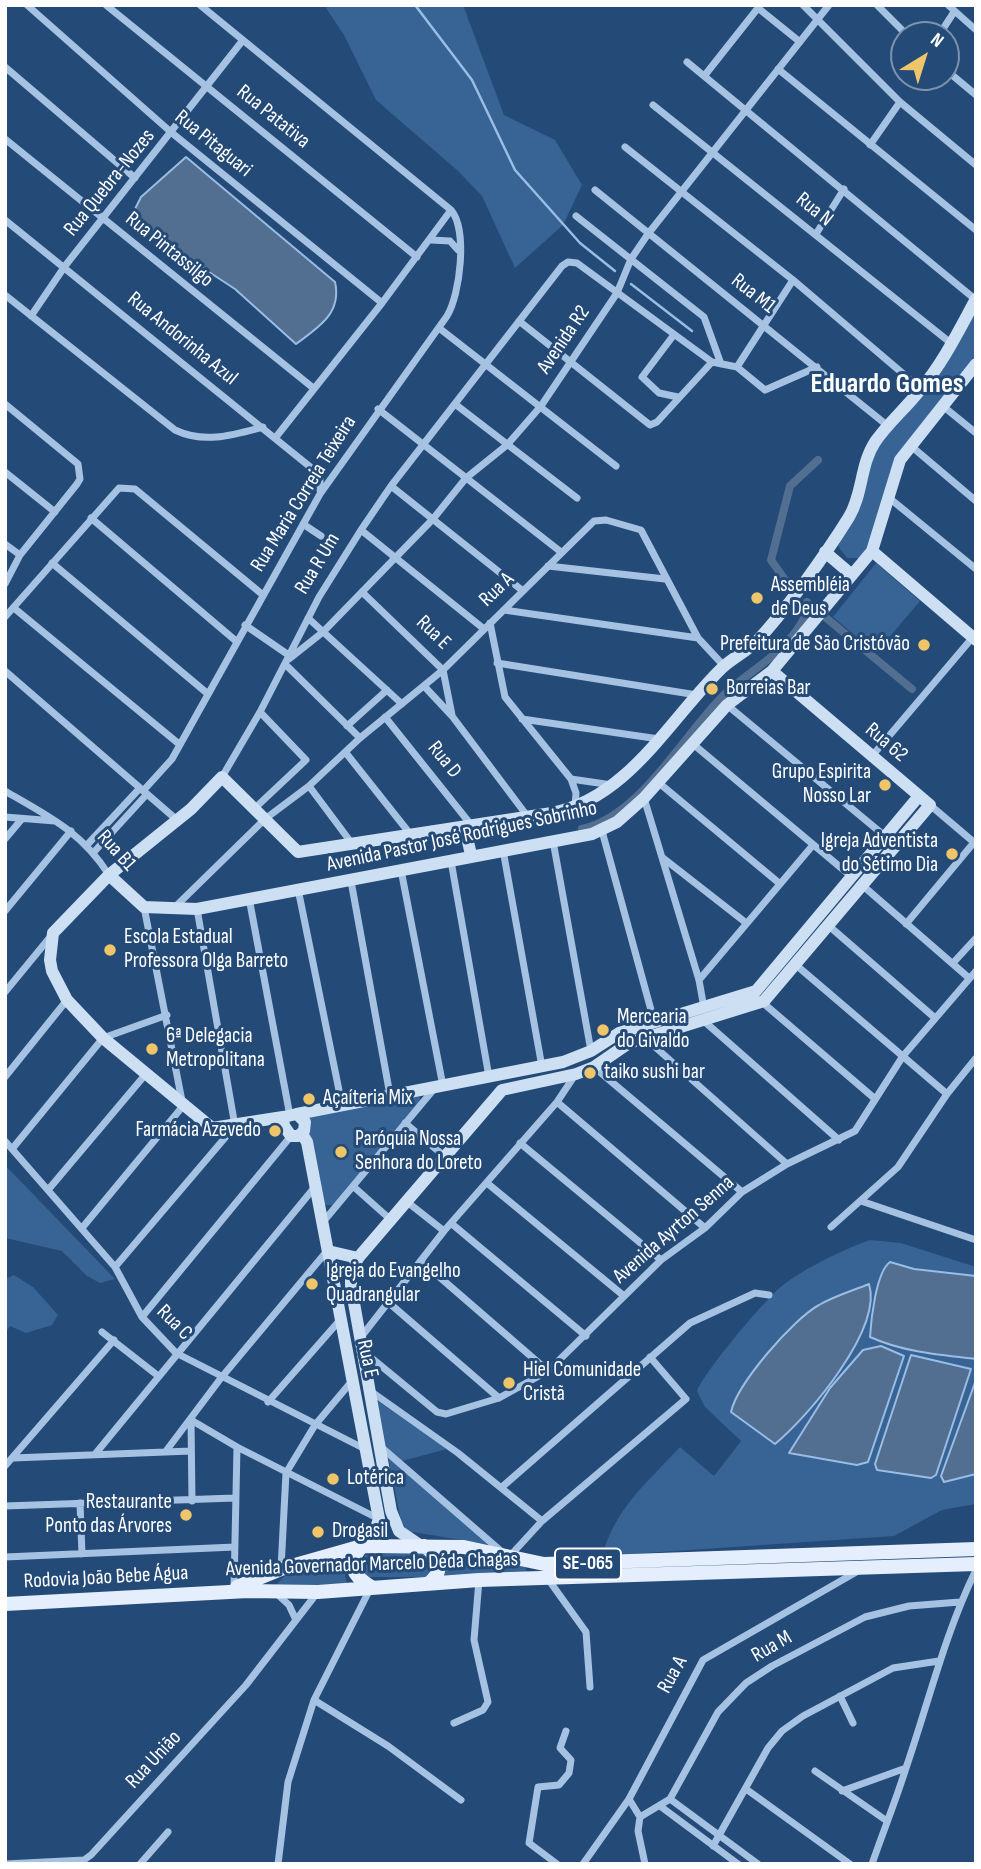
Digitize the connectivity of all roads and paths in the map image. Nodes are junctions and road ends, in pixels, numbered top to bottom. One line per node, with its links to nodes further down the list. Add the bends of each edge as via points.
1 (27, 5): 23 (street, Rua Pitaguari)
2 (106, 5): 18 (street, Rua Patativa)
3 (200, 5): 11 (street)
4 (803, 5): 8 (street)
5 (830, 5): 8 (street, Avenida R2)
6 (877, 5): 9 (street)
7 (951, 8): 10 (street)
8 (817, 20): 12 (street, Avenida R2); 20 (street)
9 (893, 21)
10 (976, 30)
11 (243, 40): 18 (street, Rua Quebra-Nozes); 33 (street)
12 (800, 42): 15 (street, Avenida R2); 16 (street, via 758,8)
13 (687, 62): 16 (street, Rua N)
14 (5, 66): 29 (street)
15 (778, 69): 22 (street, Avenida R2); 25 (street)
16 (705, 75): 22 (street, Rua N)
17 (960, 82): 19 (street)
18 (208, 87): 23 (street, Rua Quebra-Nozes); 42 (street, Rua Patativa)
19 (976, 95)
20 (900, 102): 25 (street); 28 (street)
21 (653, 105): 27 (street, Rua N)
22 (748, 111): 27 (street, Avenida R2); 30 (street, Rua N)
23 (172, 134): 29 (street, Rua Quebra-Nozes); 49 (street, Rua Pitaguari)
24 (5, 139): 36 (street, Rua Pintassilgo)
25 (870, 145): 37 (street)
26 (625, 148): 32 (street)
27 (715, 152): 32 (street, Avenida R2); 39 (street, Rua N)
28 (976, 165)
29 (135, 178): 36 (street, Rua Quebra-Nozes)
30 (844, 189): 39 (street); 48 (street, Rua N)
31 (595, 190): 38 (street, Rua M1)
32 (683, 191): 38 (street, Avenida R2); 45 (street)
33 (451, 210): 40 (street); 41 (street, Rua Maria Correia Teixeira, via 456,216)
34 (576, 216): 43 (street)
35 (5, 220): 44 (street, Rua Andorinha Azul)
36 (103, 220): 44 (street, Rua Quebra-Nozes); 63 (street, Rua Pintassilgo)
37 (976, 230)
38 (648, 234): 43 (street, Avenida R2); 52 (street, Rua M1)
39 (816, 234): 55 (street, Rua N)
40 (431, 240): 41 (street, via 450,241); 42 (street)
41 (459, 254): 53 (street, Rua Maria Correia Teixeira, via 457,298)
42 (417, 257): 49 (street)
43 (631, 259): 46 (street, Avenida R2); 59 (street, via 704,317)
44 (65, 266): 50 (street, Rua Quebra-Nozes); 72 (street, Rua Andorinha Azul)
45 (793, 280): 52 (street); 64 (street)
46 (617, 293): 51 (street, Rua R Um, via 577,263 568,262); 54 (street); 57 (street, Avenida R2)
47 (5, 295): 50 (street)
48 (976, 299): 55 (street, Avenida Pastor José Rodrigues Sobrinho)
49 (382, 303): 63 (street)
50 (31, 316): 72 (street, via 175,430 213,438)
51 (519, 321): 57 (street); 58 (street, Rua R Um)
52 (764, 325): 61 (street); 62 (street, Rua M1)
53 (439, 328): 58 (street); 70 (street, Rua Maria Correia Teixeira)
54 (673, 335): 56 (street); 65 (street, via 642,377 659,393)
55 (951, 344): 64 (street, Avenida Pastor José Rodrigues Sobrinho)
56 (712, 362): 59 (street); 65 (street)
57 (570, 363): 65 (street, via 650,425); 68 (street, Avenida R2)
58 (485, 364): 67 (street, Rua R Um); 68 (street)
59 (721, 364): 61 (street)
60 (976, 365): 69 (street, Avenida Pastor José Rodrigues Sobrinho)
61 (737, 367): 62 (street, via 765,390)
62 (817, 367): 71 (street, Rua M1)
63 (312, 387): 74 (street)
64 (921, 389): 71 (street, Avenida Pastor José Rodrigues Sobrinho)
65 (678, 397)
66 (5, 404): 88 (street, via 78,464 80,479)
67 (455, 404): 75 (street); 77 (street, Rua R Um)
68 (541, 407): 75 (street, Avenida R2); 78 (street)
69 (944, 407): 73 (street); 76 (street, Avenida Pastor José Rodrigues Sobrinho)
70 (378, 409): 77 (street); 79 (street, Rua Maria Correia Teixeira)
71 (888, 426): 97 (street, Avenida Pastor José Rodrigues Sobrinho, via 868,457 856,504)
72 (263, 427): 74 (street, Rua Andorinha Azul)
73 (976, 433)
74 (276, 437): 80 (street, Rua Andorinha Azul)
75 (507, 445): 82 (street, Avenida R2); 86 (street)
76 (910, 445): 85 (street, Avenida Pastor José Rodrigues Sobrinho); 87 (street)
77 (422, 446): 82 (street); 83 (street, Rua R Um)
78 (616, 466)
79 (338, 467): 80 (street, via 329,472); 84 (street, Rua Maria Correia Teixeira)
80 (314, 470): 84 (street, via 320,477)
81 (5, 472): 88 (street)
82 (466, 478): 90 (street, Avenida R2); 96 (street)
83 (391, 486): 90 (street); 92 (street, Rua R Um)
84 (320, 494): 91 (street, Rua Maria Correia Teixeira)
85 (888, 496): 95 (street, Avenida Pastor José Rodrigues Sobrinho); 102 (street)
86 (577, 498)
87 (976, 500)
88 (55, 512): 98 (street)
89 (90, 518): 100 (street); 108 (street, via 119,488 135,489); 118 (street)
90 (433, 519): 99 (street, Avenida R2); 107 (street)
91 (303, 524): 93 (street); 108 (street, Rua Maria Correia Teixeira)
92 (361, 530): 99 (street); 112 (street, Rua R Um)
93 (321, 536)
94 (5, 544): 98 (street)
95 (873, 551): 103 (street, Avenida Pastor José Rodrigues Sobrinho); 117 (street)
96 (561, 552): 101 (street, Rua A); 104 (street, Rua A, via 594,521 637,528)
97 (825, 552): 103 (street); 121 (street, Avenida Pastor José Rodrigues Sobrinho, via 759,639)
98 (20, 555): 105 (street)
99 (394, 558): 106 (street, Avenida R2); 114 (street)
100 (52, 563): 109 (street); 127 (street)
101 (548, 566): 104 (street); 107 (street, Rua A)
102 (976, 569)
103 (852, 575): 124 (street, Avenida Pastor José Rodrigues Sobrinho)
104 (664, 579): 116 (street, Rua A)
105 (5, 584)
106 (362, 592): 115 (street, Avenida R2); 122 (street, Rua E)
107 (523, 592): 110 (street, Rua A)
108 (263, 596): 113 (street, Rua Maria Correia Teixeira)
109 (14, 608): 111 (street); 138 (street)
110 (504, 610): 114 (street, Rua A); 116 (street)
111 (5, 617)
112 (308, 618): 115 (street); 119 (street, Rua R Um)
113 (245, 625): 118 (street, Rua Maria Correia Teixeira); 119 (street)
114 (487, 626): 120 (street); 122 (street, Rua A)
115 (323, 632): 119 (street, Avenida R2); 126 (street)
116 (698, 638): 121 (street, Rua A)
117 (974, 638): 141 (street)
118 (236, 642): 127 (street, Rua Maria Correia Teixeira)
119 (288, 660): 131 (street, Rua R Um); 135 (street)
120 (497, 663): 128 (street); 134 (street, via 505,697)
121 (724, 666): 128 (street, Avenida Pastor José Rodrigues Sobrinho)
122 (443, 670): 125 (street, Rua A); 132 (street, Rua E)
123 (5, 671): 148 (street)
124 (772, 671): 130 (street, Avenida Pastor José Rodrigues Sobrinho); 141 (street, Rua 62)
125 (424, 686): 129 (street, Rua A); 132 (street, Rua E)
126 (387, 690): 129 (street); 135 (street)
127 (208, 694): 138 (street, Rua Maria Correia Teixeira)
128 (698, 695): 137 (street, Avenida Pastor José Rodrigues Sobrinho)
129 (402, 704): 133 (street, Rua A)
130 (727, 705): 139 (street, Avenida Pastor José Rodrigues Sobrinho); 163 (street)
131 (260, 712): 142 (street, Rua R Um); 151 (street, via 306,759)
132 (452, 716): 154 (street, Rua E)
133 (385, 717): 136 (street, Rua A); 159 (street, Rua D)
134 (521, 719): 137 (street); 143 (street)
135 (348, 726): 136 (street)
136 (360, 738): 140 (street, Rua A)
137 (659, 740): 145 (street, Avenida Pastor José Rodrigues Sobrinho)
138 (179, 744): 148 (street, Rua Maria Correia Teixeira, via 166,768)
139 (693, 744): 144 (street, Avenida Pastor José Rodrigues Sobrinho); 169 (street)
140 (346, 753): 146 (street, Rua A); 162 (street)
141 (872, 756): 150 (street, Rua 62)
142 (222, 777): 151 (street); 156 (street, Rua R Um)
143 (571, 779): 145 (street); 152 (street)
144 (659, 783): 149 (street, Avenida Pastor José Rodrigues Sobrinho); 179 (street)
145 (612, 785): 152 (street, Avenida Pastor José Rodrigues Sobrinho)
146 (309, 786): 157 (street, Rua A); 168 (street)
147 (5, 791): 158 (street, Rua B1)
148 (144, 791): 156 (street); 167 (street, Rua Maria Correia Teixeira); 172 (street, Rua Maria Correia Teixeira)
149 (644, 798): 161 (street, Avenida Pastor José Rodrigues Sobrinho); 173 (street)
150 (924, 800): 163 (street); 166 (street, Rua 62); 178 (street)
151 (254, 808): 157 (street)
152 (575, 808): 154 (street, Avenida Pastor José Rodrigues Sobrinho)
153 (5, 817): 155 (street)
154 (528, 817): 159 (street, Avenida Pastor José Rodrigues Sobrinho)
155 (21, 820): 158 (street); 164 (street)
156 (177, 820): 176 (street, Rua R Um)
157 (265, 820): 168 (street, Avenida Pastor José Rodrigues Sobrinho, via 296,852); 184 (street, Rua A)
158 (59, 821): 160 (street, Rua B1)
159 (469, 827): 162 (street, Avenida Pastor José Rodrigues Sobrinho); 170 (street)
160 (71, 831): 167 (street, Rua B1); 185 (street)
161 (602, 831): 165 (street, Avenida Pastor José Rodrigues Sobrinho); 202 (street)
162 (412, 836): 168 (street, Avenida Pastor José Rodrigues Sobrinho)
163 (886, 836): 178 (street)
164 (5, 839)
165 (553, 840): 171 (street, Avenida Pastor José Rodrigues Sobrinho); 206 (street)
166 (975, 842): 187 (street)
167 (86, 845): 172 (street, Rua B1)
168 (353, 845)
169 (813, 845): 178 (street); 179 (street)
170 (470, 849): 171 (street, Avenida Pastor José Rodrigues Sobrinho); 174 (street, Avenida Pastor José Rodrigues Sobrinho)
171 (503, 849): 209 (street)
172 (94, 852): 176 (street, Rua B1)
173 (663, 857): 186 (street); 195 (street)
174 (450, 861): 175 (street, Avenida Pastor José Rodrigues Sobrinho); 214 (street)
175 (401, 870): 177 (street, Avenida Pastor José Rodrigues Sobrinho); 215 (street)
176 (108, 875): 182 (street, Rua B1); 189 (street, Rua R Um)
177 (351, 881): 180 (street, Avenida Pastor José Rodrigues Sobrinho); 217 (street)
178 (857, 881): 187 (street); 188 (street); 199 (street, via 756,992)
179 (779, 883): 186 (street)
180 (298, 889): 181 (street, Avenida Pastor José Rodrigues Sobrinho); 221 (street)
181 (249, 898): 183 (street, Avenida Pastor José Rodrigues Sobrinho); 223 (street)
182 (144, 907): 184 (street, Avenida Pastor José Rodrigues Sobrinho); 200 (street)
183 (197, 909): 184 (street, Avenida Pastor José Rodrigues Sobrinho); 225 (street)
184 (172, 910)
185 (5, 911)
186 (745, 922): 195 (street)
187 (906, 923): 191 (street)
188 (829, 926): 192 (street); 201 (street)
189 (53, 933): 196 (street); 197 (street, via 50,965)
190 (976, 938): 191 (street)
191 (954, 963): 194 (street)
192 (796, 965): 198 (street); 207 (street)
193 (976, 971): 194 (street, Avenida Ayrton Senna)
194 (970, 978): 201 (street, Avenida Ayrton Senna)
195 (699, 980): 199 (street)
196 (5, 992)
197 (67, 1000): 204 (street); 213 (street)
198 (762, 1002): 203 (street); 219 (street)
199 (704, 1008): 202 (street)
200 (167, 1015): 204 (street); 222 (street)
201 (935, 1018): 207 (street, Avenida Ayrton Senna)
202 (654, 1021): 206 (street, via 614,1035)
203 (705, 1022): 205 (street); 228 (street)
204 (103, 1038): 212 (street); 230 (street)
205 (645, 1038): 210 (street); 232 (street)
206 (591, 1051): 209 (street)
207 (903, 1056): 216 (street); 219 (street, Avenida Ayrton Senna)
208 (976, 1058): 216 (street)
209 (542, 1067): 214 (street)
210 (594, 1067): 211 (street); 237 (street)
211 (576, 1074): 218 (street, via 508,1088); 220 (street)
212 (145, 1075): 222 (street); 236 (street)
213 (5, 1077)
214 (489, 1077): 215 (street); 218 (street)
215 (439, 1087): 217 (street); 224 (street)
216 (947, 1094): 239 (street, via 898,1167)
217 (390, 1095): 221 (street)
218 (492, 1098): 231 (street)
219 (874, 1098): 228 (street, Avenida Ayrton Senna, via 858,1129)
220 (557, 1102): 229 (street); 245 (street)
221 (342, 1105): 223 (street)
222 (183, 1106): 225 (street, via 211,1127); 244 (street)
223 (290, 1116): 225 (street); 226 (street, via 284,1126); 226 (street, via 305,1122)
224 (405, 1123): 231 (street); 234 (street)
225 (235, 1126): 252 (street)
226 (297, 1135): 235 (street, Rua E, via 307,1142); 256 (street)
227 (5, 1140): 230 (street, Rua C)
228 (839, 1140): 232 (street, Avenida Ayrton Senna)
229 (520, 1143): 233 (street); 250 (street)
230 (12, 1149): 236 (street, Rua C)
231 (443, 1155): 238 (street)
232 (787, 1164): 237 (street, Avenida Ayrton Senna)
233 (487, 1183): 242 (street); 254 (street)
234 (354, 1187): 240 (street); 241 (street)
235 (314, 1188): 241 (street, Rua E); 262 (street)
236 (48, 1190): 244 (street, Rua C)
237 (742, 1192): 245 (street, Avenida Ayrton Senna)
238 (407, 1201): 240 (street); 246 (street)
239 (861, 1201): 243 (street); 247 (street)
240 (391, 1220): 249 (street)
241 (322, 1223): 248 (street, Rua E)
242 (452, 1224): 246 (street); 259 (street)
243 (831, 1227)
244 (82, 1228): 252 (street, Rua C)
245 (705, 1228): 250 (street, Avenida Ayrton Senna)
246 (444, 1231): 251 (street)
247 (976, 1241)
248 (328, 1251): 249 (street); 257 (street, Rua E); 266 (street)
249 (358, 1258): 261 (street, Rua E, via 350,1280)
250 (661, 1260): 254 (street, Avenida Ayrton Senna)
251 (421, 1261): 255 (street); 264 (street)
252 (115, 1266): 256 (street, Rua C)
253 (769, 1295): 263 (street, via 755,1293 692,1322)
254 (624, 1296): 259 (street, Avenida Ayrton Senna)
255 (388, 1303): 261 (street); 269 (street)
256 (142, 1317): 262 (street, Rua C)
257 (340, 1320): 267 (street, Rua E); 270 (street)
258 (102, 1332): 260 (street)
259 (586, 1336): 264 (street, Avenida Ayrton Senna)
260 (114, 1340): 265 (street); 279 (street)
261 (362, 1344): 268 (street, Rua E); 269 (street, Avenida Ayrton Senna, via 437,1412 457,1412)
262 (176, 1353): 265 (street); 266 (street, Rua C)
263 (650, 1357): 282 (street); 288 (street, via 686,1399)
264 (548, 1371): 269 (street, Avenida Ayrton Senna)
265 (157, 1375): 278 (street)
266 (221, 1378): 270 (street, Rua C); 271 (street)
267 (353, 1380): 272 (street); 274 (street, Rua E)
268 (369, 1390): 275 (street, Rua E); 282 (street)
269 (499, 1398)
270 (268, 1402): 272 (street, Rua C)
271 (191, 1420): 273 (street); 276 (street); 277 (street)
272 (315, 1425): 274 (street, Rua C); 281 (street)
273 (237, 1447): 281 (street); 283 (street)
274 (364, 1448): 275 (street, Rua C); 287 (street, Rua E)
275 (379, 1449): 290 (street, Rua E, via 397,1528); 295 (street)
276 (166, 1451): 277 (street); 278 (street)
277 (191, 1451): 284 (street)
278 (96, 1453): 279 (street)
279 (13, 1458): 280 (street)
280 (5, 1466)
281 (286, 1473): 287 (street); 298 (street)
282 (502, 1487): 288 (street)
283 (235, 1498): 284 (street); 291 (street)
284 (192, 1501): 285 (street)
285 (80, 1503): 286 (street); 293 (street)
286 (5, 1506)
287 (379, 1519): 289 (street, via 374,1534)
288 (542, 1521): 295 (street)
289 (362, 1546): 290 (main road, Avenida Governador Marcelo Déda Chagas / SE-065); 296 (main road, Avenida Governador Marcelo Déda Chagas / SE-065); 304 (main road, via 353,1558 353,1570)
290 (423, 1546): 295 (main road, Avenida Governador Marcelo Déda Chagas / SE-065); 303 (main road, via 435,1555 439,1567)
291 (234, 1548): 293 (street); 306 (street)
292 (976, 1549): 295 (main road, Avenida Governador Marcelo Déda Chagas / SE-065, via 593,1564 544,1564)
293 (82, 1554): 294 (street)
294 (5, 1557)
295 (508, 1557)
296 (306, 1562): 298 (main road, Avenida Governador Marcelo Déda Chagas / SE-065); 307 (main road, via 268,1583)
297 (968, 1565): 299 (main road, Avenida Governador Marcelo Déda Chagas / SE-065); 305 (street)
298 (281, 1569): 306 (main road, Avenida Governador Marcelo Déda Chagas / SE-065)
299 (860, 1570): 301 (main road, Avenida Governador Marcelo Déda Chagas / SE-065); 326 (street, Rua A, via 703,1660)
300 (976, 1570): 305 (street)
301 (548, 1579): 302 (main road, Avenida Governador Marcelo Déda Chagas / SE-065); 314 (street, via 586,1632)
302 (479, 1580): 303 (main road, Avenida Governador Marcelo Déda Chagas / SE-065); 317 (street, via 475,1642 488,1702 483,1710)
303 (429, 1583): 304 (main road, Avenida Governador Marcelo Déda Chagas / SE-065)
304 (371, 1587): 308 (main road, Avenida Governador Marcelo Déda Chagas / SE-065); 316 (street)
305 (968, 1587): 310 (street)
306 (234, 1588): 309 (main road, Avenida Governador Marcelo Déda Chagas / SE-065)
307 (275, 1592): 308 (main road, Avenida Governador Marcelo Déda Chagas / SE-065); 309 (main road, Avenida Governador Marcelo Déda Chagas / SE-065); 312 (street)
308 (318, 1592): 312 (street, Rua União)
309 (210, 1594): 311 (main road, Rodovia João Bebe Água / SE-065)
310 (960, 1602): 313 (street); 324 (street, Rua M, via 909,1605 865,1617 769,1668 723,1705)
311 (5, 1604)
312 (295, 1618): 334 (street, Rua União, via 246,1685 91,1855 84,1860)
313 (939, 1661): 315 (street, via 898,1666); 320 (street)
314 (590, 1688)
315 (840, 1696): 318 (street); 322 (street, via 803,1716 774,1740)
316 (314, 1700): 325 (street, via 388,1746); 335 (street, via 288,1782)
317 (454, 1723)
318 (853, 1723)
319 (566, 1731): 336 (street, via 559,1748 571,1760 569,1773 559,1785 538,1787 529,1843)
320 (906, 1768): 323 (street); 329 (street)
321 (816, 1771): 323 (street)
322 (746, 1789): 331 (street); 341 (street)
323 (842, 1791): 329 (street)
324 (670, 1799): 327 (street, Rua M); 331 (street)
325 (461, 1800)
326 (629, 1800): 328 (street); 337 (street, Rua A)
327 (660, 1807): 328 (street, Rua M); 332 (street)
328 (640, 1818): 338 (street)
329 (887, 1821): 342 (street)
330 (168, 1832): 333 (street)
331 (719, 1835): 332 (street); 340 (street)
332 (713, 1846): 339 (street)
333 (146, 1862)
334 (5, 1864)
335 (278, 1864)
336 (557, 1864)
337 (583, 1864)
338 (645, 1864)
339 (738, 1864)
340 (758, 1864)
341 (850, 1864)
342 (872, 1864)

